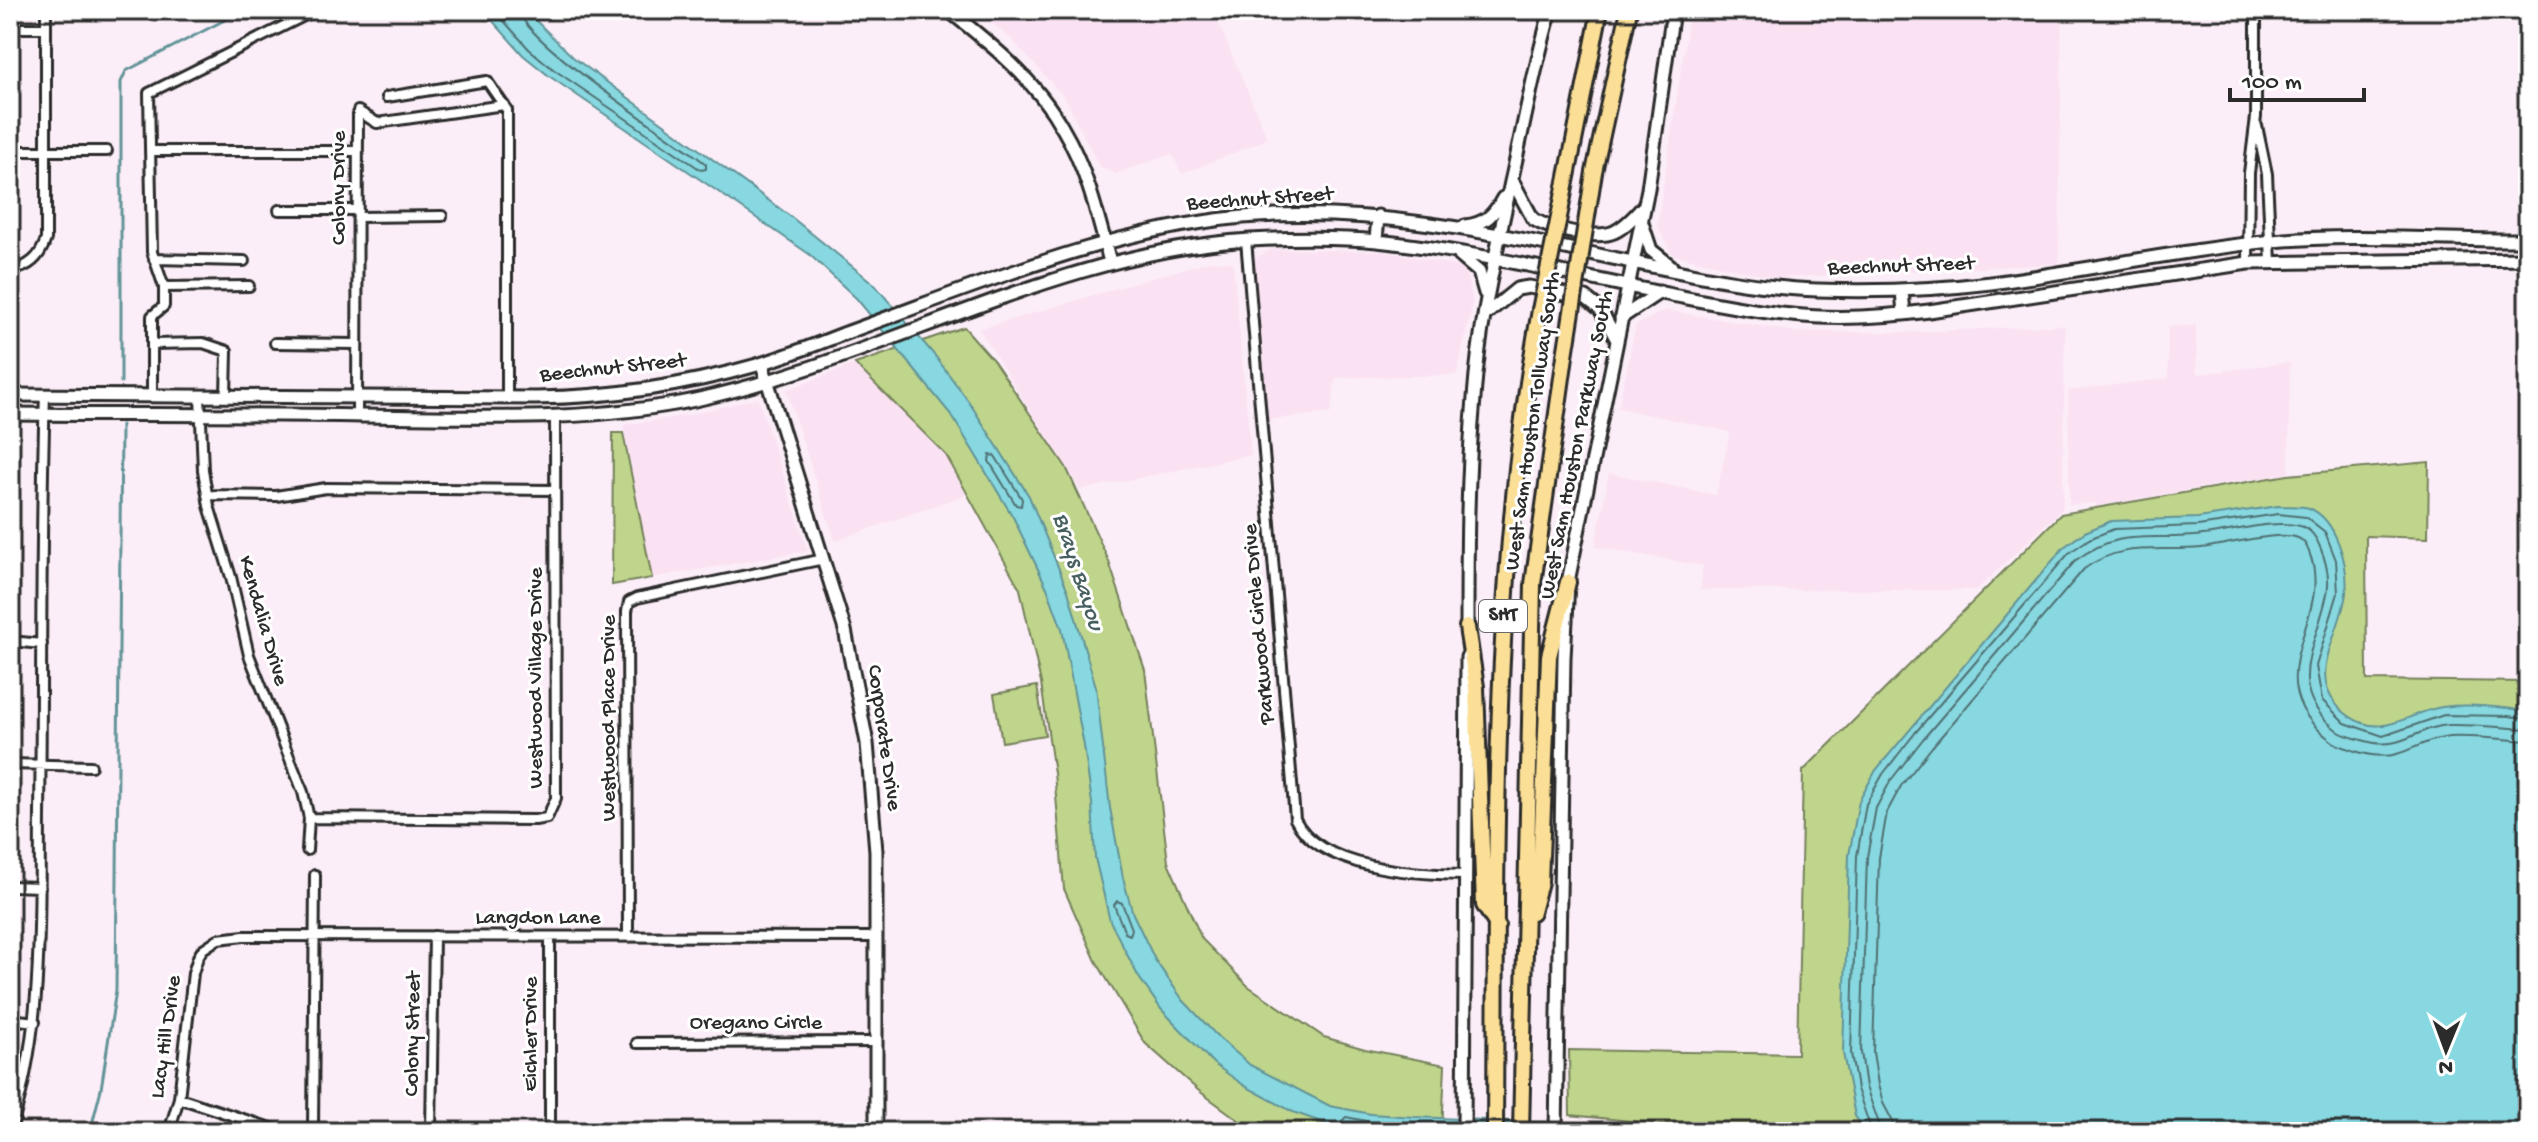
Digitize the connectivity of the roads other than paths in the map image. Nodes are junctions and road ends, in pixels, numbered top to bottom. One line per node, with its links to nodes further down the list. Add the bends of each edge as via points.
1 (46, 10): 10 (street)
2 (316, 10): 17 (street, via 149,93)
3 (948, 10): 34 (main road, via 1012,62 1063,128 1095,203)
4 (1551, 10): 19 (main road)
5 (1600, 10): 98 (highway, West Sam Houston Tollway South / SHT, bridge, via 1519,437 1504,590)
6 (1629, 10): 99 (highway, West Sam Houston Tollway South / SHT, bridge, via 1594,172 1533,584)
7 (1673, 10): 20 (main road, West Sam Houston Parkway South)
8 (2256, 10): 13 (street)
9 (10, 28): 10 (street)
10 (46, 28): 15 (street)
11 (387, 97): 12 (street, via 487,81)
12 (504, 105): 18 (street, Colony Drive, via 377,123 358,111); 74 (street)
13 (2256, 117): 32 (street, via 2267,174); 35 (street)
14 (10, 151): 15 (street)
15 (46, 151): 16 (street); 46 (street, via 46,239 33,262)
16 (107, 151)
17 (151, 151): 18 (street); 37 (street)
18 (358, 151): 22 (street, Colony Drive)
19 (1512, 179): 20 (main road, via 1533,219 1562,229 1614,232); 27 (main road, via 1496,213 1482,223); 28 (main road)
20 (1645, 206): 26 (main road, West Sam Houston Parkway South)
21 (279, 210): 22 (street)
22 (358, 214): 23 (street); 63 (street, Colony Drive)
23 (442, 216)
24 (1378, 216): 25 (main road, Beechnut Street); 27 (main road, Beechnut Street); 31 (main road)
25 (1244, 217): 29 (main road); 34 (main road, Beechnut Street)
26 (1641, 222): 43 (main road, West Sam Houston Parkway South); 47 (main road, via 1655,256)
27 (1457, 227): 28 (main road, Beechnut Street)
28 (1500, 235): 39 (main road); 43 (main road, Beechnut Street)
29 (1246, 240): 31 (main road, Beechnut Street); 42 (main road, Beechnut Street); 95 (street, Parkwood Circle Drive, via 1295,819 1318,844 1361,863 1395,872)
30 (2528, 240): 33 (main road, Beechnut Street)
31 (1376, 241): 36 (main road, Beechnut Street)
32 (2271, 241): 33 (main road, Beechnut Street); 35 (main road, Beechnut Street); 44 (street)
33 (2472, 241): 40 (main road)
34 (1105, 243): 42 (main road); 49 (main road, Beechnut Street)
35 (2247, 244): 45 (street); 48 (main road, Beechnut Street)
36 (1457, 253): 39 (main road, Beechnut Street); 57 (main road, via 1479,272)
37 (154, 259): 41 (street); 52 (street)
38 (2528, 259): 40 (main road, Beechnut Street)
39 (1494, 260): 51 (main road, Beechnut Street); 57 (main road)
40 (2470, 260): 44 (main road, Beechnut Street)
41 (244, 261)
42 (1110, 262): 56 (main road, Beechnut Street)
43 (1633, 262): 47 (main road, Beechnut Street); 51 (main road, West Sam Houston Parkway South)
44 (2271, 262): 45 (main road, Beechnut Street)
45 (2248, 263): 55 (main road, Beechnut Street)
46 (10, 271)
47 (1682, 272): 53 (main road, Beechnut Street, via 1784,288)
48 (2053, 274): 53 (main road, Beechnut Street); 55 (main road)
49 (983, 283): 56 (main road); 64 (main road, Beechnut Street)
50 (249, 286): 52 (street)
51 (1628, 286): 54 (main road, Beechnut Street); 59 (main road, West Sam Houston Parkway South)
52 (164, 287): 62 (street, via 164,306 152,316)
53 (1902, 290): 58 (main road)
54 (1660, 292): 58 (main road, Beechnut Street, via 1794,316); 59 (main road)
55 (2057, 292): 58 (main road, Beechnut Street)
56 (990, 301): 65 (main road, Beechnut Street)
57 (1485, 310): 60 (main road, via 1517,289 1586,298 1600,309); 86 (main road, via 1469,477)
58 (1904, 314)
59 (1621, 318): 60 (main road, West Sam Houston Parkway South)
60 (1617, 340): 85 (main road, West Sam Houston Parkway South)
61 (275, 343): 63 (street)
62 (152, 344): 69 (street); 71 (street, via 203,343 227,351)
63 (357, 344): 72 (street, Colony Drive)
64 (762, 364): 65 (main road, Corporate Drive); 66 (main road, Beechnut Street)
65 (767, 380): 75 (main road, Beechnut Street); 84 (main road, Corporate Drive)
66 (627, 392): 74 (main road, Beechnut Street); 75 (main road)
67 (10, 395): 68 (main road, Beechnut Street)
68 (45, 395): 69 (main road, Beechnut Street); 77 (street)
69 (152, 396): 70 (main road, Beechnut Street)
70 (200, 396): 71 (main road, Beechnut Street); 78 (street, Kendalia Drive)
71 (226, 397): 72 (main road, Beechnut Street)
72 (357, 397): 73 (main road, Beechnut Street); 79 (street, Colony Drive)
73 (484, 398): 74 (main road, Beechnut Street); 80 (main road)
74 (507, 398)
75 (631, 412): 81 (main road, Beechnut Street)
76 (10, 414): 77 (main road, Beechnut Street)
77 (44, 415): 78 (main road, Beechnut Street); 88 (street)
78 (201, 415): 79 (main road, Beechnut Street); 83 (street, Kendalia Drive)
79 (357, 416): 80 (main road, Beechnut Street)
80 (483, 417): 81 (main road, Beechnut Street)
81 (555, 418): 82 (street, Westwood Village Drive)
82 (555, 490): 83 (street, via 326,488 276,496); 92 (street, Westwood Village Drive, via 556,798 547,818)
83 (207, 495): 92 (street, Kendalia Drive, via 249,655)
84 (824, 559): 103 (street, Westwood Place Drive, via 629,602); 104 (main road, Corporate Drive, via 851,655 867,743)
85 (1568, 582): 99 (highway, via 1549,656 1540,882); 121 (main road, West Sam Houston Parkway South)
86 (1467, 627): 95 (main road); 98 (highway, via 1476,687 1484,905)
87 (10, 641): 88 (street)
88 (42, 644): 90 (street)
89 (10, 764): 90 (street)
90 (41, 766): 91 (street); 97 (street)
91 (91, 766)
92 (309, 818): 93 (street, Kendalia Drive)
93 (307, 850)
94 (315, 875): 100 (street)
95 (1465, 875): 118 (main road)
96 (10, 886): 97 (street)
97 (40, 887): 107 (street)
98 (1497, 925): 119 (highway, West Sam Houston Tollway South / SHT)
99 (1527, 931): 120 (highway, West Sam Houston Tollway South / SHT)
100 (315, 936): 101 (street, Langdon Lane); 105 (street, Langdon Lane, via 229,936); 114 (street)
101 (434, 936): 102 (street, Langdon Lane); 115 (street, Colony Street)
102 (550, 937): 103 (street, Langdon Lane); 116 (street, Eichler Drive)
103 (628, 937): 104 (street, Langdon Lane)
104 (876, 937): 108 (main road, Corporate Drive)
105 (203, 949): 110 (street, Lacy Hill Drive, via 193,973)
106 (10, 1019): 107 (street)
107 (35, 1022): 111 (street)
108 (876, 1042): 109 (street, Oregano Circle); 117 (main road, Corporate Drive)
109 (637, 1043)
110 (179, 1098): 112 (street, Lacy Hill Drive); 113 (street)
111 (10, 1132)
112 (169, 1132)
113 (283, 1132)
114 (313, 1132)
115 (431, 1132)
116 (550, 1132)
117 (876, 1132)
118 (1464, 1132)
119 (1495, 1132)
120 (1521, 1132)
121 (1556, 1132)

